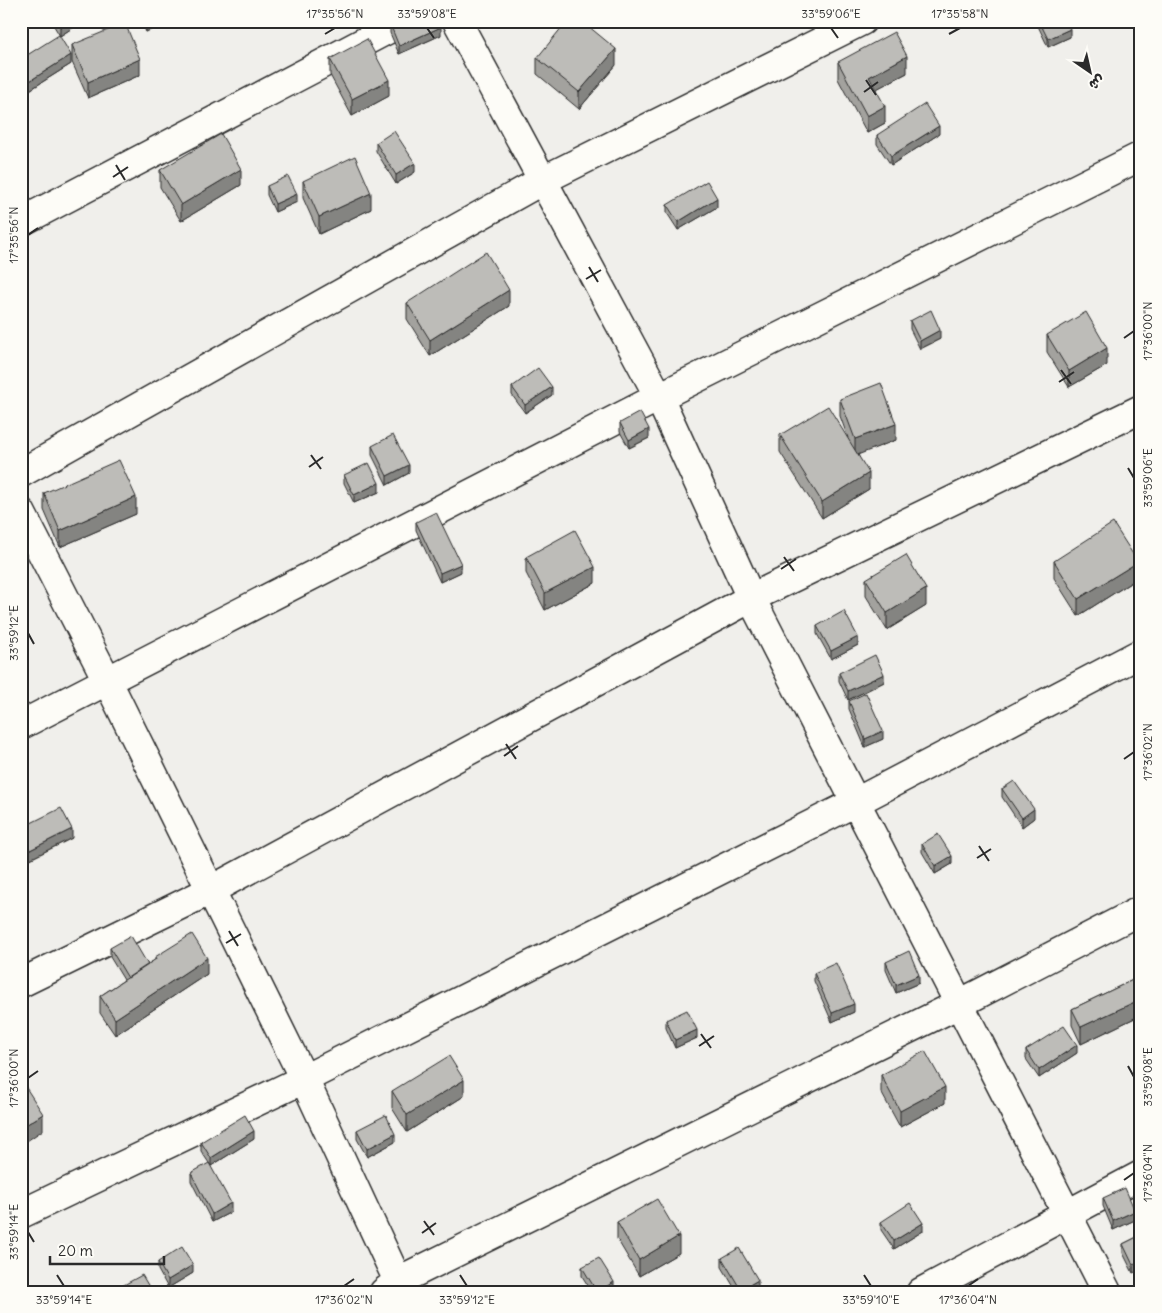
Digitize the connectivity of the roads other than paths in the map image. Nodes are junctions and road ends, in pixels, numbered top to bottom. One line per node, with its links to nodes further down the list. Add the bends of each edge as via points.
1 (404, 21): 6 (street)
2 (457, 21): 5 (street)
3 (862, 21): 5 (street)
4 (1141, 156): 7 (street)
5 (543, 180): 7 (street); 9 (street)
6 (21, 222)
7 (659, 397): 11 (street); 13 (street)
8 (1141, 409): 11 (street)
9 (21, 473)
10 (21, 512): 13 (street)
11 (751, 598): 15 (street); 16 (street)
12 (1141, 653): 15 (street)
13 (107, 680): 14 (street); 16 (street)
14 (21, 724)
15 (856, 802): 19 (street); 20 (street)
16 (211, 890): 18 (street); 20 (street)
17 (1141, 910): 19 (street)
18 (21, 983)
19 (959, 1004): 23 (street); 24 (street)
20 (304, 1079): 22 (street); 24 (street)
21 (1141, 1175): 23 (street)
22 (21, 1214)
23 (1067, 1215): 25 (street); 26 (street)
24 (395, 1288)
25 (921, 1292)
26 (1107, 1292)

